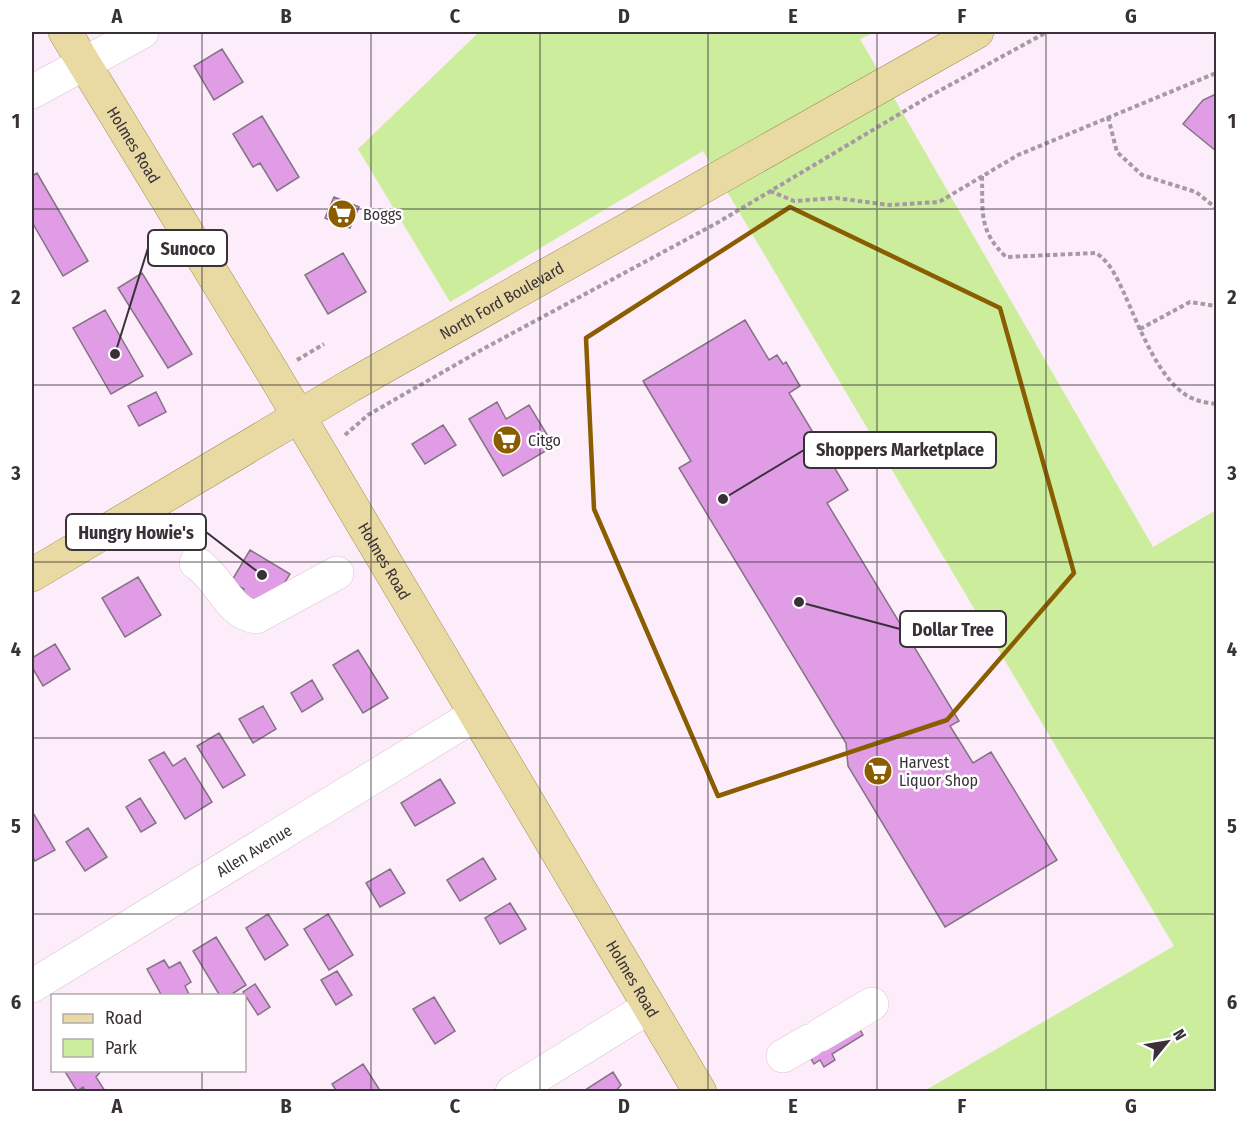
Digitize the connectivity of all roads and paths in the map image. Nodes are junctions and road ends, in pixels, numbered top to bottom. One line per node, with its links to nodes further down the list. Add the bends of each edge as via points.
1 (65, 32): 5 (main road, Holmes Road)
2 (142, 32): 5 (street)
3 (977, 32): 17 (main road, North Ford Boulevard)
4 (1047, 32): 10 (path)
5 (84, 63): 7 (street); 17 (main road, Holmes Road)
6 (1216, 73): 8 (path)
7 (32, 92)
8 (1108, 117): 9 (path, via 1018,155); 11 (path, via 1117,152 1142,175 1196,192)
9 (982, 176): 10 (path, via 939,202 889,205 836,198 794,201); 13 (path, via 983,222 990,241 1006,257 1096,252 1115,275)
10 (769, 191): 18 (path, via 368,415)
11 (1216, 208)
12 (1216, 306): 13 (path, via 1191,302)
13 (1140, 329): 16 (path, via 1171,383 1192,399)
14 (324, 344): 15 (path)
15 (297, 360)
16 (1216, 404)
17 (298, 417): 21 (main road, North Ford Boulevard); 22 (main road, Holmes Road)
18 (345, 435)
19 (196, 563): 20 (street, via 216,580 232,605 256,617)
20 (337, 573)
21 (32, 575)
22 (475, 714): 23 (street, Allen Avenue); 25 (main road, Holmes Road)
23 (32, 986)
24 (872, 1004): 26 (street)
25 (649, 1007): 27 (street); 28 (main road, Holmes Road)
26 (804, 1044)
27 (512, 1092)
28 (700, 1092)

